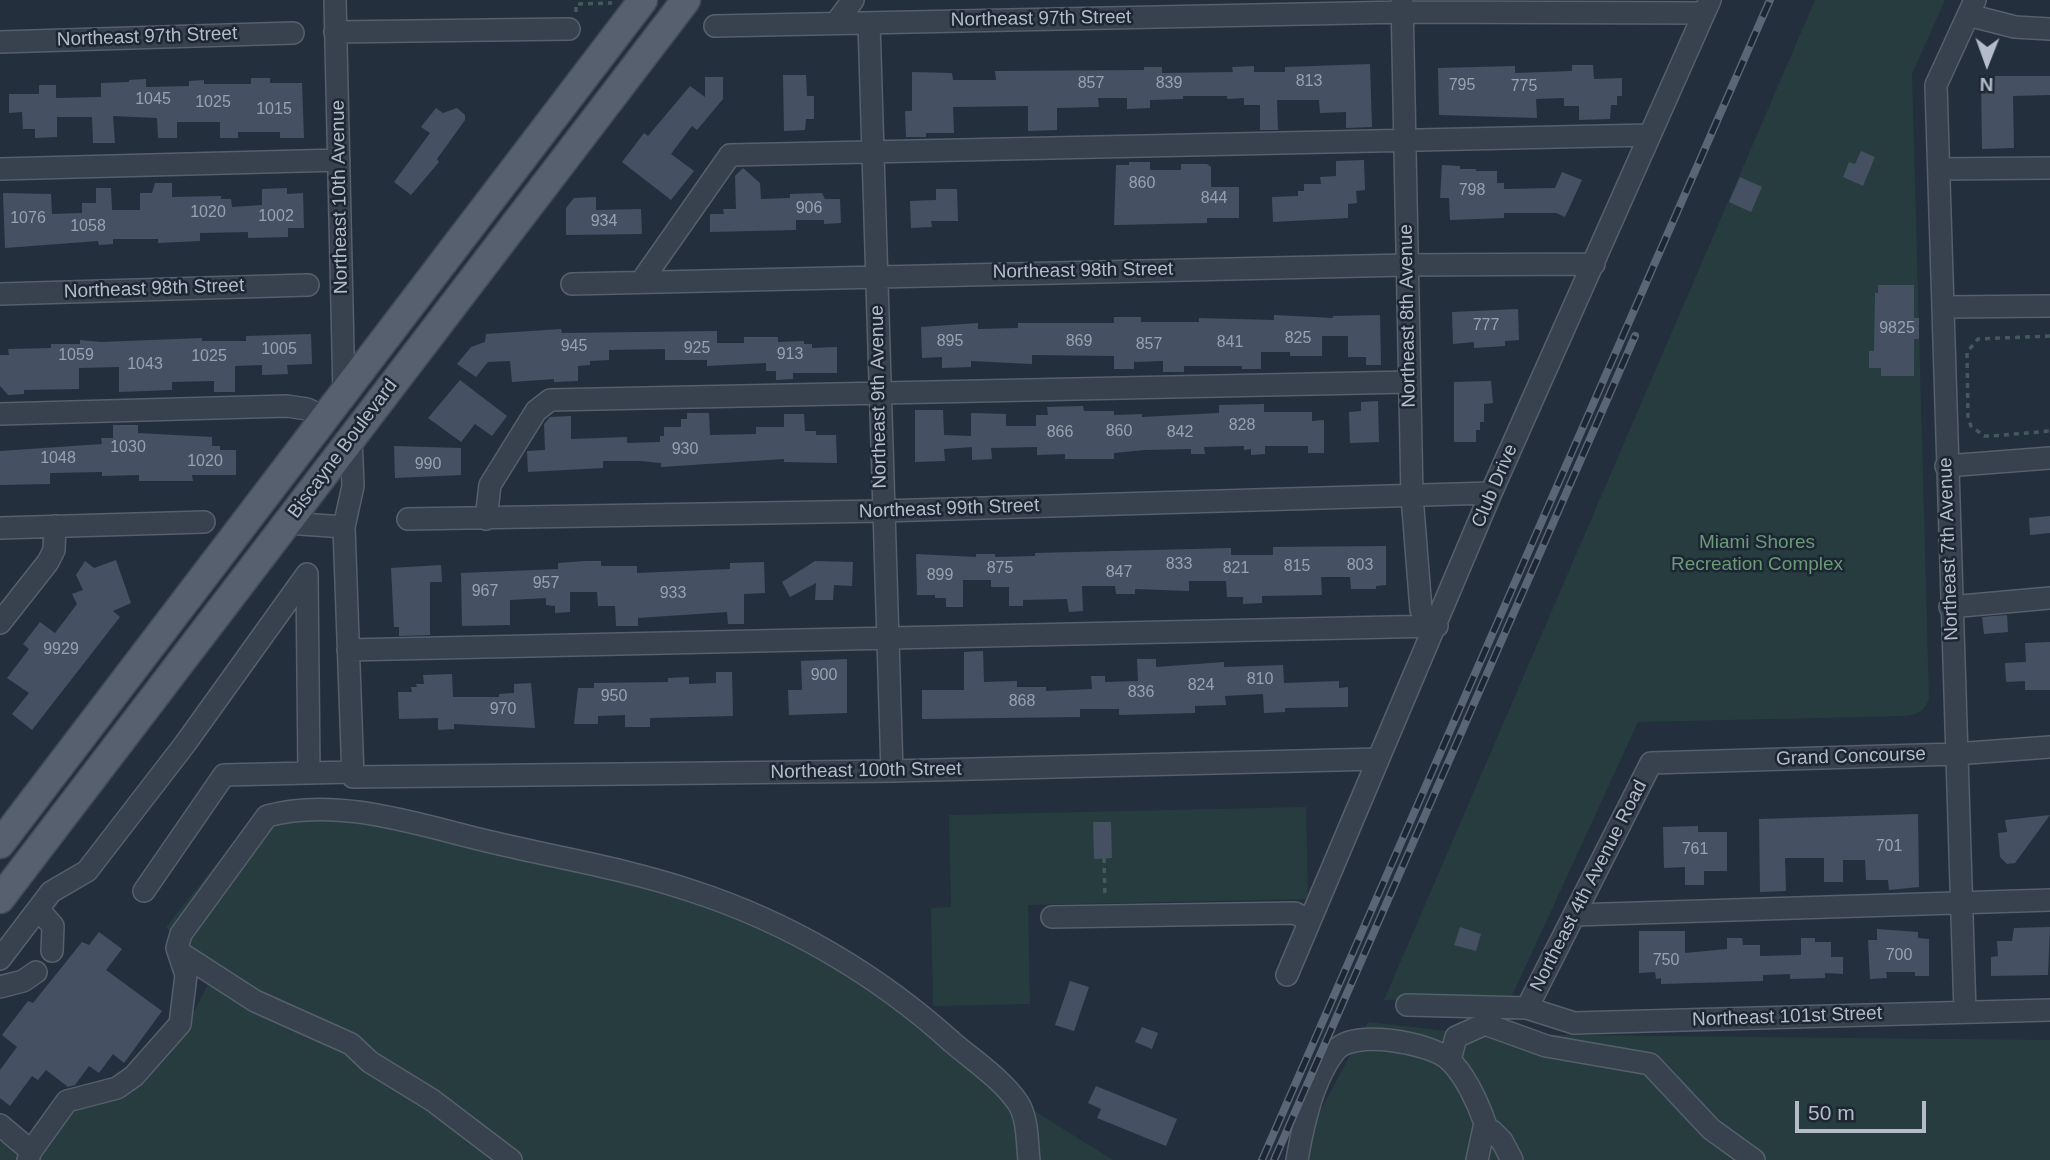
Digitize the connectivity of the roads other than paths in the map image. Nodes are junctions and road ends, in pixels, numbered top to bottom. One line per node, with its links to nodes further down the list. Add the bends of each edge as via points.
1 (335, 0): 13 (street, Northeast 10th Avenue)
2 (643, 0): 34 (main road, Biscayne Boulevard)
3 (686, 0): 37 (main road, Biscayne Boulevard)
4 (853, 0): 8 (street)
5 (1403, 6): 6 (street, Northeast 97th Street); 9 (street, Northeast 97th Street); 17 (street, Northeast 8th Avenue)
6 (1707, 6): 16 (street, Club Drive)
7 (1971, 8): 12 (street, via 2015,27); 22 (street, Northeast 7th Avenue, via 1936,86)
8 (836, 23): 9 (street, Northeast 97th Street); 10 (street, Northeast 97th Street)
9 (869, 23): 18 (street, Northeast 9th Avenue)
10 (715, 26)
11 (569, 29): 13 (street)
12 (2050, 29)
13 (335, 32): 19 (street, Northeast 10th Avenue)
14 (293, 33): 15 (street, Northeast 97th Street)
15 (0, 42)
16 (1649, 135): 17 (street); 23 (street, Club Drive)
17 (1405, 140): 18 (street); 24 (street, Northeast 8th Avenue)
18 (872, 151): 25 (street, Northeast 9th Avenue); 26 (street, via 730,155)
19 (339, 159): 21 (street); 34 (street, Northeast 10th Avenue)
20 (2050, 168): 22 (street)
21 (0, 169)
22 (1939, 169): 31 (street, Northeast 7th Avenue)
23 (1594, 264): 24 (street, Northeast 98th Street); 40 (street, Club Drive)
24 (1406, 265): 25 (street, Northeast 98th Street); 32 (street, Northeast 8th Avenue)
25 (876, 275): 26 (street, Northeast 98th Street); 33 (street, Northeast 9th Avenue)
26 (641, 282): 27 (street, Northeast 98th Street)
27 (572, 284)
28 (308, 285): 29 (street, Northeast 98th Street)
29 (0, 293)
30 (2050, 306): 31 (street)
31 (1944, 307): 39 (street, Northeast 7th Avenue)
32 (1409, 382): 33 (street); 41 (street, Northeast 8th Avenue)
33 (879, 393): 42 (street, Northeast 9th Avenue); 44 (street, via 550,400 529,420 490,485)
34 (344, 394): 36 (main road, Biscayne Boulevard)
35 (0, 414): 36 (street, via 287,406)
36 (325, 418): 63 (main road, Biscayne Boulevard)
37 (351, 438): 46 (main road, Biscayne Boulevard); 48 (street, via 353,486)
38 (2050, 458): 39 (street)
39 (1946, 467): 51 (street, Northeast 7th Avenue)
40 (1491, 493): 41 (street, Northeast 99th Street); 53 (street, Club Drive)
41 (1412, 496): 42 (street, Northeast 99th Street); 53 (street, Northeast 8th Avenue, via 1421,610)
42 (882, 511): 44 (street, Northeast 99th Street); 54 (street, Northeast 9th Avenue)
43 (408, 519): 44 (street, Northeast 99th Street)
44 (486, 519)
45 (204, 522): 47 (street)
46 (287, 523): 48 (street); 65 (main road, Biscayne Boulevard)
47 (55, 526): 49 (street); 52 (street, via 54,550 48,562)
48 (344, 527): 55 (street)
49 (0, 528)
50 (2050, 598): 51 (street)
51 (1950, 607): 57 (street, Northeast 7th Avenue)
52 (0, 623)
53 (1437, 626): 54 (street); 58 (street, Club Drive)
54 (887, 638): 55 (street); 60 (street, Northeast 9th Avenue)
55 (348, 650): 62 (street)
56 (2050, 747): 57 (street, Grand Concourse)
57 (1955, 754): 59 (street, Grand Concourse); 70 (street, Northeast 7th Avenue)
58 (1378, 759): 60 (street, Northeast 100th Street); 73 (street, Club Drive)
59 (1651, 763): 71 (street, Northeast 4th Avenue Road)
60 (892, 771): 62 (street, Northeast 100th Street)
61 (309, 773): 62 (street, Northeast 100th Street); 66 (street, Northeast 100th Street, via 224,775); 69 (street, via 307,574 87,871)
62 (353, 774)
63 (0, 844)
64 (0, 850): 65 (main road)
65 (24, 867): 67 (main road, Biscayne Boulevard); 69 (street)
66 (145, 891)
67 (0, 899)
68 (2050, 900): 70 (street)
69 (45, 901): 74 (street, via 53,926); 76 (street)
70 (1960, 903): 71 (street); 83 (street, Northeast 7th Avenue)
71 (1574, 915): 81 (street, Northeast 4th Avenue Road)
72 (1052, 917): 73 (street, via 1294,913)
73 (1309, 921): 78 (street, Club Drive)
74 (52, 951)
75 (179, 952): 87 (street, via 186,975 180,1024 134,1076 117,1088 66,1101); 88 (street, via 256,1001 351,1044); 89 (street, via 180,934 267,816 306,810 396,817 694,891 808,940 918,1012 1018,1103)
76 (0, 959)
77 (36, 972): 79 (street)
78 (1287, 975)
79 (0, 987)
80 (1407, 1005): 81 (street, Northeast 101st Street)
81 (1527, 1008): 83 (street, Northeast 101st Street, via 1574,1023)
82 (2050, 1010): 83 (street, Northeast 101st Street)
83 (1965, 1012)
84 (1450, 1060): 86 (street, via 1481,1112); 90 (street, via 1421,1046 1366,1038 1348,1041 1337,1049 1317,1085); 93 (street, via 1456,1037 1485,1024 1546,1045 1650,1064 1711,1129)
85 (0, 1125): 87 (street)
86 (1483, 1133): 91 (street); 92 (street, via 1492,1130)
87 (30, 1155)
88 (510, 1160)
89 (1029, 1160)
90 (1297, 1160)
91 (1477, 1160)
92 (1512, 1160)
93 (1754, 1160)

